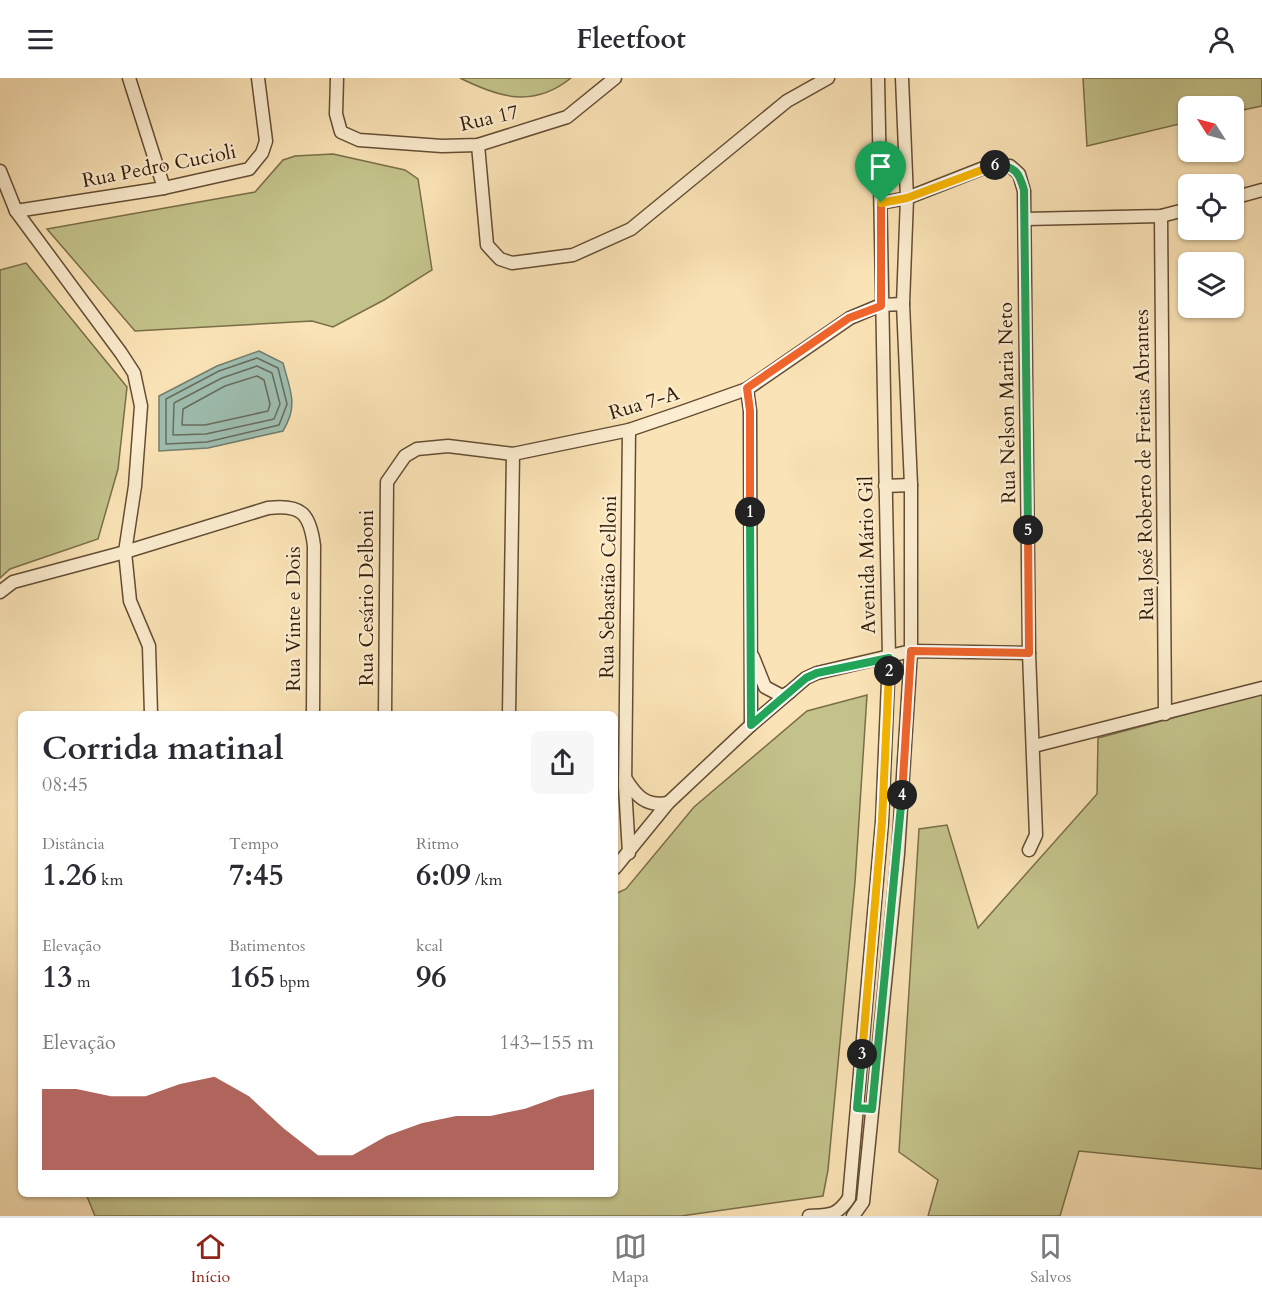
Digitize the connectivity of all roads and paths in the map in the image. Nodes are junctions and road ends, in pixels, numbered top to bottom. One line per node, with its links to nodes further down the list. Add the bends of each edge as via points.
1 (129, 78): 10 (street)
2 (258, 78): 10 (street, Rua Pedro Cucioli, via 266,141 256,162 237,174)
3 (337, 78): 8 (street, Rua 17, via 336,114 341,132 359,140)
4 (615, 78): 8 (street, Rua 17, via 567,117)
5 (828, 78): 8 (street, via 787,101 631,229 573,255 512,263 490,250)
6 (878, 78): 14 (street, Avenida Mário Gil)
7 (902, 78): 13 (street)
8 (478, 145)
9 (0, 171): 15 (street)
10 (164, 188): 15 (street, Rua Pedro Cucioli)
11 (1262, 190): 12 (street)
12 (1244, 195)
13 (907, 198): 14 (street, Rua Nelson Maria Neto); 18 (street, Rua Nelson Maria Neto, via 991,165 1010,166 1019,174 1024,190); 19 (street)
14 (881, 203): 20 (street, Avenida Mário Gil)
15 (16, 211): 27 (street, via 134,373 139,390 140,425)
16 (1178, 212): 17 (street)
17 (1161, 216): 18 (street); 39 (street, Rua José Roberto de Freitas Abrantes)
18 (1024, 219): 31 (street, Rua Nelson Maria Neto)
19 (903, 304): 20 (street, Rua 7-A); 25 (street)
20 (881, 306): 21 (street, Rua 7-A, via 849,318); 26 (street, Avenida Mário Gil)
21 (747, 388): 22 (street, Rua 7-A); 29 (street)
22 (629, 430): 23 (street, Rua 7-A); 42 (street, Rua Sebastião Celloni)
23 (513, 454): 24 (street, Rua 7-A, via 448,446 417,449 405,456); 38 (street)
24 (387, 482): 37 (street, Rua Cesário Delboni)
25 (911, 485): 26 (street); 30 (street)
26 (885, 486): 32 (street, Avenida Mário Gil)
27 (125, 552): 28 (street, via 13,582); 35 (street, via 130,601 149,646); 36 (street, Rua Vinte e Dois, via 283,506 302,512 312,531)
28 (0, 592)
29 (749, 648): 34 (street, via 765,687 782,696); 40 (street)
30 (911, 651): 31 (street); 32 (street); 45 (street)
31 (1029, 653): 41 (street, Rua Nelson Maria Neto)
32 (889, 658): 34 (street, via 817,673); 44 (street, Avenida Mário Gil)
33 (1262, 688): 39 (street)
34 (790, 692): 40 (street)
35 (151, 711)
36 (313, 711)
37 (385, 711)
38 (509, 711)
39 (1165, 714): 41 (street)
40 (751, 725): 43 (street)
41 (1034, 746): 46 (street, Rua Nelson Maria Neto, via 1036,835)
42 (625, 777): 43 (street, via 640,799 658,805); 47 (street, Rua Sebastião Celloni)
43 (668, 802): 47 (street)
44 (882, 822): 45 (street); 49 (street, Avenida Mário Gil)
45 (900, 824): 50 (street)
46 (1029, 850)
47 (629, 853): 48 (street)
48 (618, 865)
49 (868, 989): 50 (street); 51 (street, Avenida Mário Gil)
50 (884, 991): 52 (street)
51 (857, 1108): 52 (street); 53 (street, Avenida Mário Gil, via 849,1198)
52 (872, 1109): 55 (street, via 863,1202)
53 (841, 1213): 54 (street, Avenida Mário Gil)
54 (809, 1216)
55 (854, 1216)

